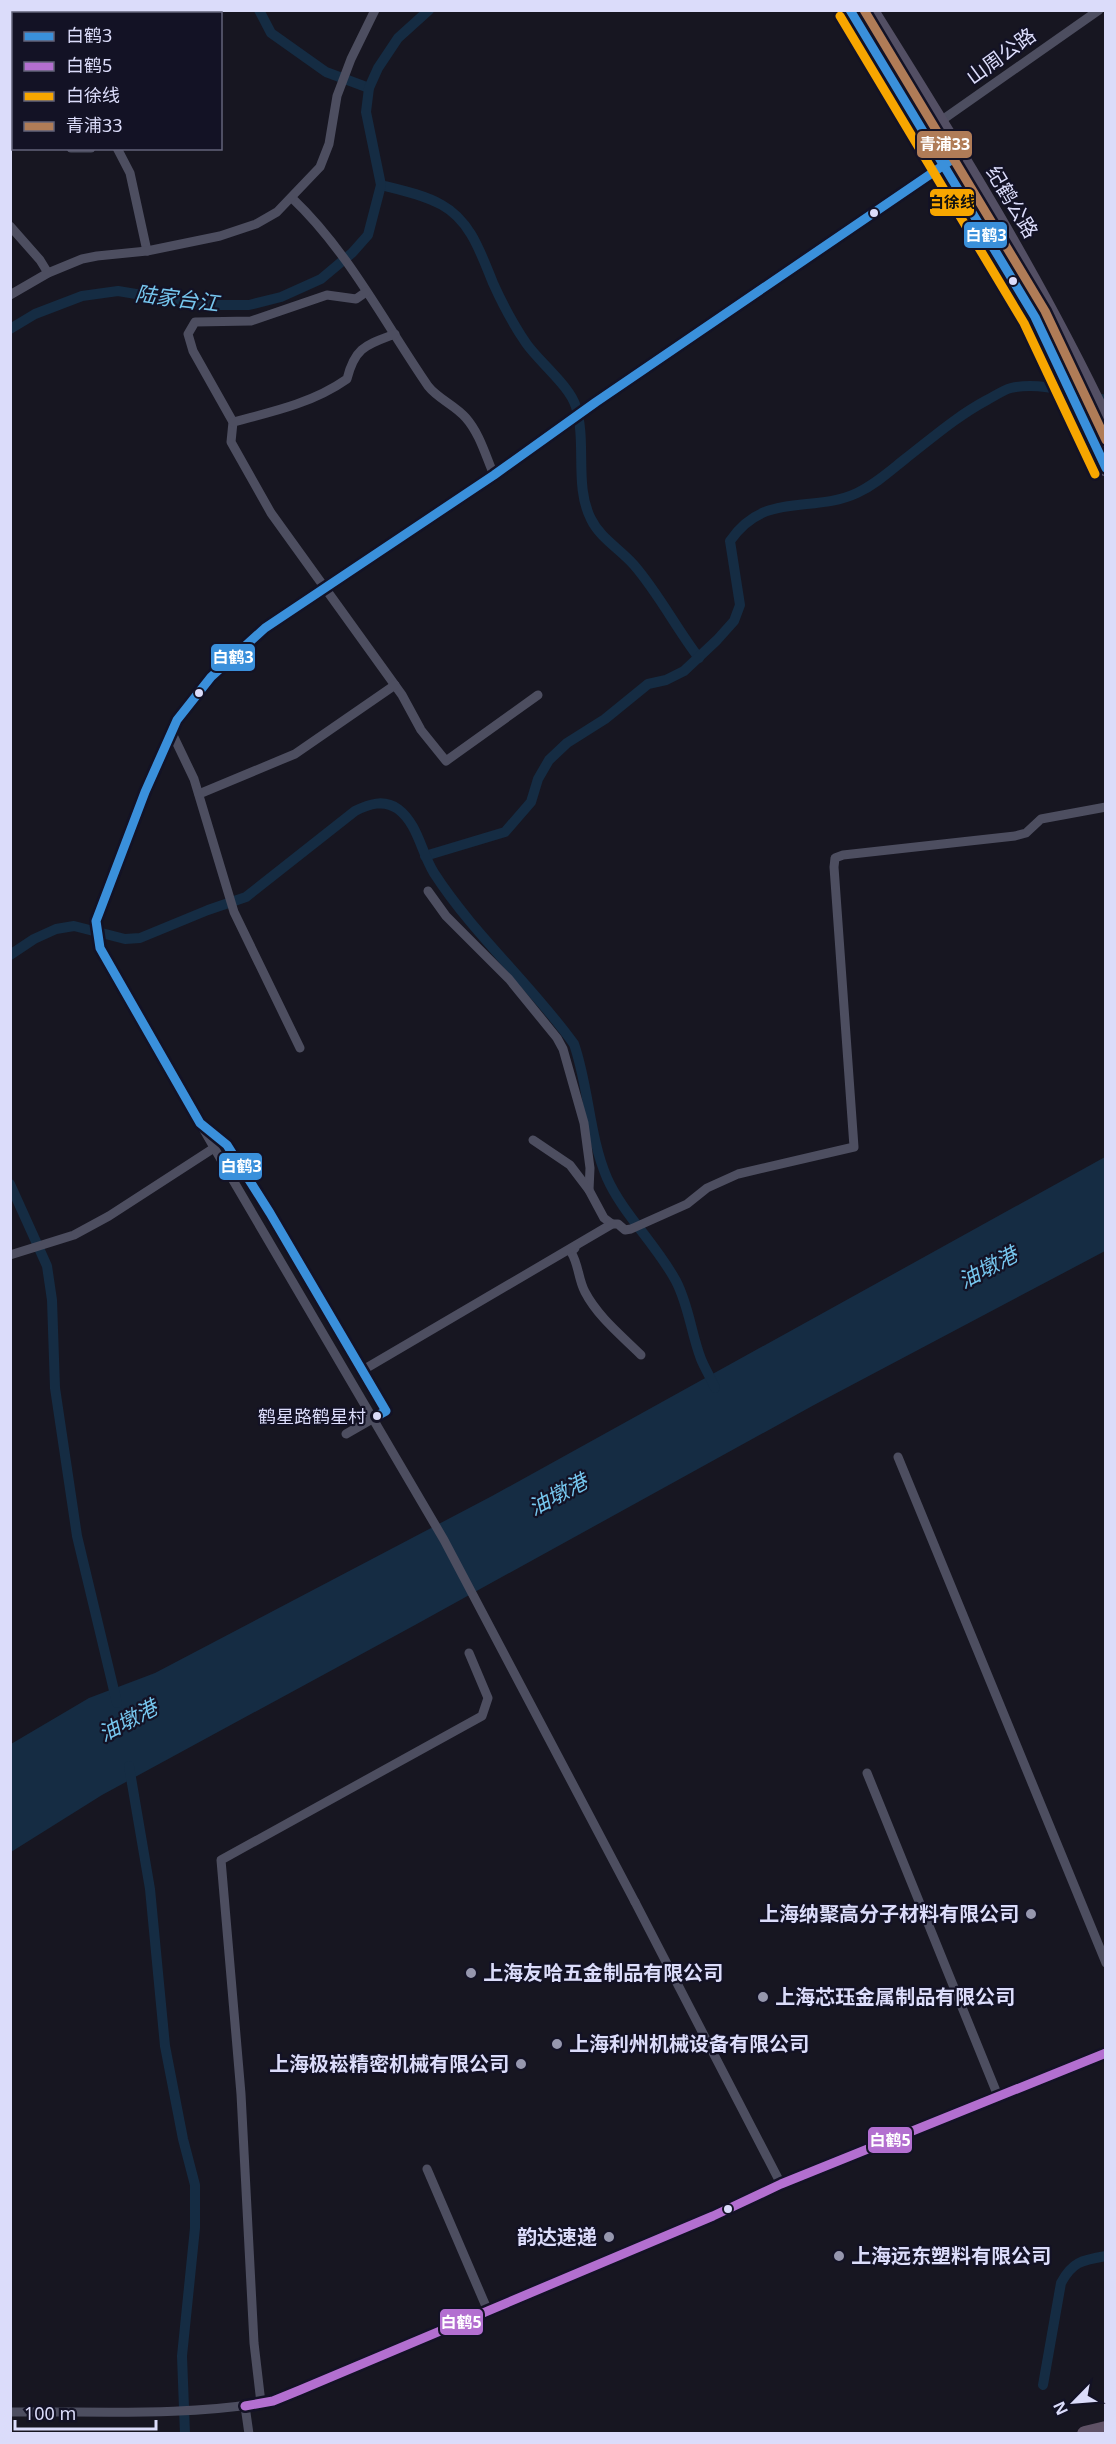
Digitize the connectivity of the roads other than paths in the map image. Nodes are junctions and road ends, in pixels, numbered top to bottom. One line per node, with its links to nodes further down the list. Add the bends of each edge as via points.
1 (375, 10): 10 (street, via 337,96 329,144 320,167)
2 (850, 10): 6 (main road, 纪鹤公路)
3 (871, 10): 5 (main road, 纪鹤公路)
4 (1099, 10): 5 (street, 山周公路)
5 (941, 122): 6 (street, 山周公路); 8 (main road, 纪鹤公路)
6 (925, 132): 9 (main road, 纪鹤公路)
7 (118, 150): 12 (street, via 130,173)
8 (964, 151): 9 (street); 17 (main road, 纪鹤公路)
9 (944, 163): 19 (main road, 纪鹤公路, via 1029,308); 20 (street)
10 (292, 198): 12 (street, via 269,218 240,231); 14 (street, via 335,247)
11 (10, 226): 13 (street)
12 (147, 251): 13 (street, via 97,256)
13 (48, 273): 15 (street)
14 (366, 292): 16 (street); 18 (street, via 356,299 327,295 251,321 195,322 188,334 193,351)
15 (10, 295)
16 (395, 333): 18 (street, via 369,344 351,360 347,379 332,389 273,412); 20 (street, via 430,389 466,417)
17 (1106, 421)
18 (232, 422): 21 (street, via 231,442 271,513)
19 (1106, 469)
20 (494, 475): 21 (street)
21 (325, 588): 22 (street); 24 (street, via 246,643 197,693)
22 (395, 685): 23 (street, via 421,730 446,761); 25 (street, via 295,754)
23 (538, 695)
24 (171, 731): 25 (street); 29 (street, via 96,921 98,940 110,967)
25 (199, 794): 28 (street, via 234,912)
26 (1106, 807): 33 (street, via 1041,819 1026,833 1016,836 835,858 854,1147 738,1174 707,1188 687,1204 631,1229)
27 (428, 891): 32 (street, via 446,916 509,979 563,1049 584,1123)
28 (300, 1048)
29 (200, 1123): 31 (street); 37 (street, via 227,1145)
30 (533, 1140): 32 (street, via 570,1165)
31 (214, 1148): 35 (street, via 74,1235); 46 (street, bridge, via 444,1540)
32 (589, 1190): 33 (street, via 604,1218)
33 (612, 1224): 34 (street)
34 (575, 1248): 36 (street, via 571,1252 586,1294); 37 (street)
35 (15, 1254)
36 (641, 1355)
37 (363, 1371): 38 (street, via 386,1411)
38 (346, 1434)
39 (898, 1457): 42 (street)
40 (469, 1653): 48 (street, via 488,1698 482,1716 221,1860)
41 (867, 1773): 44 (street)
42 (1106, 1963)
43 (1106, 2053): 44 (street)
44 (999, 2096): 46 (street)
45 (427, 2169): 47 (street)
46 (781, 2184): 47 (street)
47 (488, 2311): 48 (street)
48 (261, 2403): 49 (street)
49 (245, 2406): 50 (street, via 164,2412); 52 (street)
50 (10, 2412)
51 (1106, 2429): 53 (highway)
52 (249, 2433)
53 (1085, 2433)

